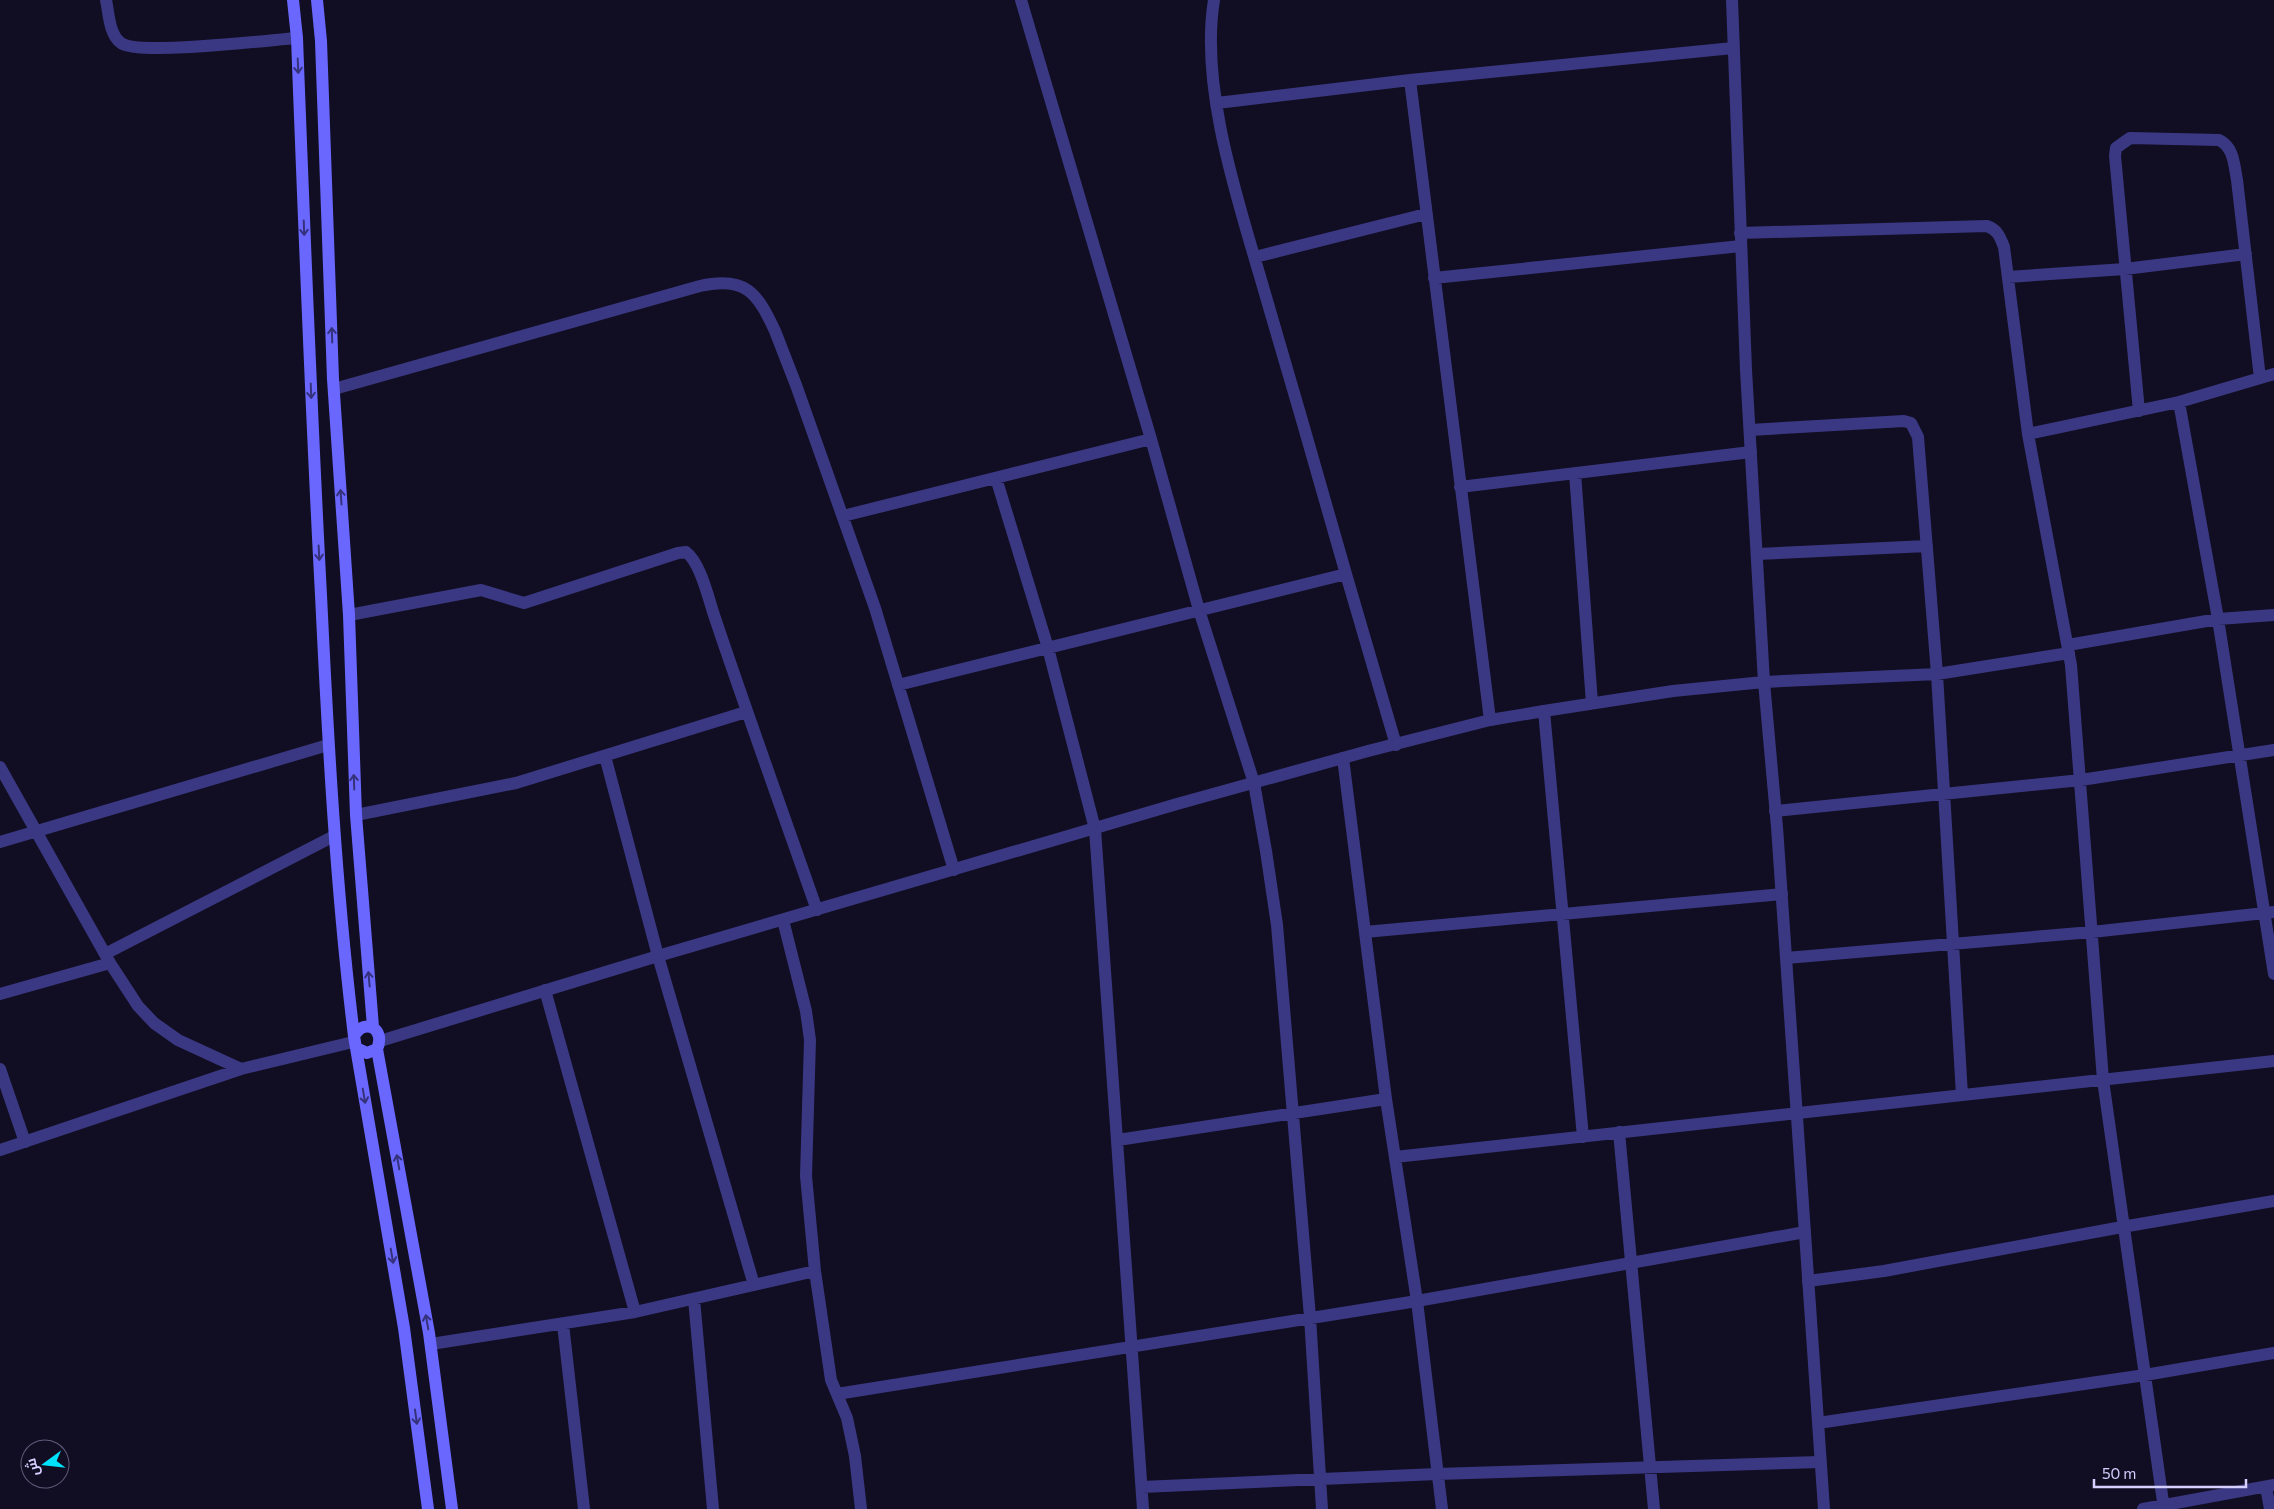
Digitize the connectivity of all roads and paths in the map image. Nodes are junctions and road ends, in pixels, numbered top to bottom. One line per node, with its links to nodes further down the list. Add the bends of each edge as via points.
1 (106, 0): 7 (street, via 113,34 130,48 175,48)
2 (293, 0): 7 (main road)
3 (318, 0): 20 (main road, one-way to 3)
4 (1021, 0): 25 (street)
5 (1214, 0): 10 (street, via 1211,52)
6 (1732, 0): 8 (street)
7 (297, 38): 47 (main road, one-way to 47)
8 (1734, 48): 9 (street); 12 (street)
9 (1410, 80): 10 (street); 11 (street)
10 (1217, 103): 14 (street)
11 (1426, 214): 14 (street); 17 (street)
12 (1741, 239): 16 (street, via 1987,226 1994,229 2001,240); 17 (street); 23 (street)
13 (2246, 254): 15 (street); 15 (street, via 2237,180 2226,143 2219,140 2130,138 2116,148 2115,156); 19 (street)
14 (1255, 257): 33 (street)
15 (2125, 269): 16 (street); 22 (street)
16 (2008, 277): 24 (street)
17 (1434, 278): 29 (street)
18 (2274, 374): 19 (street)
19 (2260, 378): 21 (street)
20 (334, 389): 30 (street, via 700,286 733,283 753,293 764,308 796,385); 35 (main road, one-way to 20)
21 (2179, 402): 22 (street); 37 (street)
22 (2139, 411): 24 (street)
23 (1750, 430): 26 (street); 31 (street, via 1888,421 1911,423 1920,446)
24 (2028, 434): 39 (street)
25 (1151, 439): 28 (street); 34 (street)
26 (1751, 452): 27 (street); 32 (street)
27 (1575, 473): 29 (street); 43 (street)
28 (996, 478): 30 (street); 38 (street)
29 (1460, 487): 46 (street)
30 (843, 516): 42 (street)
31 (1927, 546): 32 (street); 40 (street)
32 (1757, 554): 41 (street)
33 (1346, 574): 34 (street); 48 (street)
34 (1199, 610): 38 (street); 55 (street)
35 (349, 615): 45 (street, via 480,590 524,603 686,552 695,561); 58 (main road, one-way to 35)
36 (2274, 615): 37 (street)
37 (2218, 619): 39 (street); 50 (street)
38 (1048, 648): 42 (street); 59 (street)
39 (2068, 649): 40 (street); 54 (street)
40 (1937, 674): 41 (street); 56 (street)
41 (1764, 682): 43 (street); 57 (street)
42 (898, 685): 63 (street)
43 (1592, 703): 44 (street)
44 (1544, 711): 46 (street); 67 (street)
45 (746, 712): 51 (street); 65 (street)
46 (1490, 720): 48 (street)
47 (328, 745): 60 (street); 61 (main road)
48 (1396, 745): 52 (street)
49 (2274, 750): 50 (street)
50 (2241, 755): 54 (street); 66 (street)
51 (605, 756): 58 (street, via 480,792); 72 (street)
52 (1343, 758): 55 (street); 69 (street)
53 (0, 767): 60 (street)
54 (2081, 780): 56 (street); 70 (street)
55 (1254, 783): 59 (street); 88 (street, via 1277,925)
56 (1945, 794): 57 (street); 71 (street)
57 (1775, 811): 64 (street)
58 (356, 815): 78 (main road, one-way to 58)
59 (1095, 829): 63 (street); 91 (street)
60 (37, 831): 62 (street); 73 (street)
61 (334, 836): 73 (street); 79 (main road)
62 (0, 842)
63 (954, 870): 65 (street)
64 (1782, 894): 67 (street); 74 (street)
65 (817, 910): 68 (street)
66 (2269, 912): 70 (street); 75 (street)
67 (1564, 914): 69 (street); 90 (street)
68 (782, 920): 72 (street); 99 (street, via 806,1011 810,1040 806,1176)
69 (1365, 932): 86 (street)
70 (2092, 932): 71 (street); 84 (street)
71 (1954, 944): 74 (street); 85 (street)
72 (658, 956): 76 (street); 101 (street)
73 (107, 958): 77 (street); 83 (street, via 138,1006 154,1023 178,1040)
74 (1786, 958): 87 (street)
75 (2274, 974)
76 (545, 990): 80 (street); 104 (street)
77 (0, 994)
78 (373, 1028): 79 (main road, via 358,1029); 80 (main road, via 379,1033)
79 (354, 1042): 80 (main road, via 366,1053); 83 (street); 120 (main road, one-way to 120, via 404,1328)
80 (378, 1045): 107 (main road, one-way to 80)
81 (2274, 1061): 84 (street)
82 (0, 1069): 92 (street)
83 (241, 1069): 92 (street)
84 (2103, 1080): 85 (street); 96 (street)
85 (1962, 1095): 87 (street)
86 (1386, 1099): 88 (street); 94 (street)
87 (1797, 1112): 89 (street); 97 (street)
88 (1293, 1113): 91 (street); 105 (street)
89 (1618, 1132): 90 (street); 98 (street)
90 (1583, 1137): 94 (street)
91 (1118, 1140): 108 (street)
92 (25, 1142): 93 (street)
93 (0, 1150)
94 (1395, 1157): 103 (street)
95 (2274, 1201): 96 (street)
96 (2122, 1227): 100 (street, via 1884,1271); 110 (street)
97 (1805, 1232): 98 (street); 100 (street)
98 (1631, 1262): 103 (street); 114 (street)
99 (816, 1271): 101 (street); 111 (street, via 831,1380)
100 (1808, 1281): 112 (street)
101 (754, 1285): 102 (street)
102 (694, 1299): 104 (street); 123 (street)
103 (1417, 1301): 105 (street); 115 (street)
104 (635, 1312): 106 (street)
105 (1310, 1317): 108 (street); 116 (street)
106 (563, 1324): 107 (street); 122 (street)
107 (431, 1344): 121 (main road)
108 (1133, 1347): 111 (street); 118 (street)
109 (2274, 1353): 110 (street)
110 (2145, 1375): 112 (street); 119 (street)
111 (837, 1394): 124 (street, via 849,1425)
112 (1818, 1423): 113 (street)
113 (1820, 1462): 114 (street); 129 (street)
114 (1648, 1467): 115 (street); 128 (street)
115 (1438, 1474): 116 (street); 127 (street)
116 (1320, 1479): 118 (street); 126 (street)
117 (2270, 1486): 119 (street); 131 (street)
118 (1142, 1487): 125 (street)
119 (2164, 1507): 130 (street)
120 (428, 1509)
121 (452, 1509)
122 (584, 1509)
123 (713, 1509)
124 (861, 1509)
125 (1143, 1509)
126 (1322, 1509)
127 (1442, 1509)
128 (1654, 1509)
129 (1824, 1509)
130 (2143, 1509)
131 (2270, 1509)

